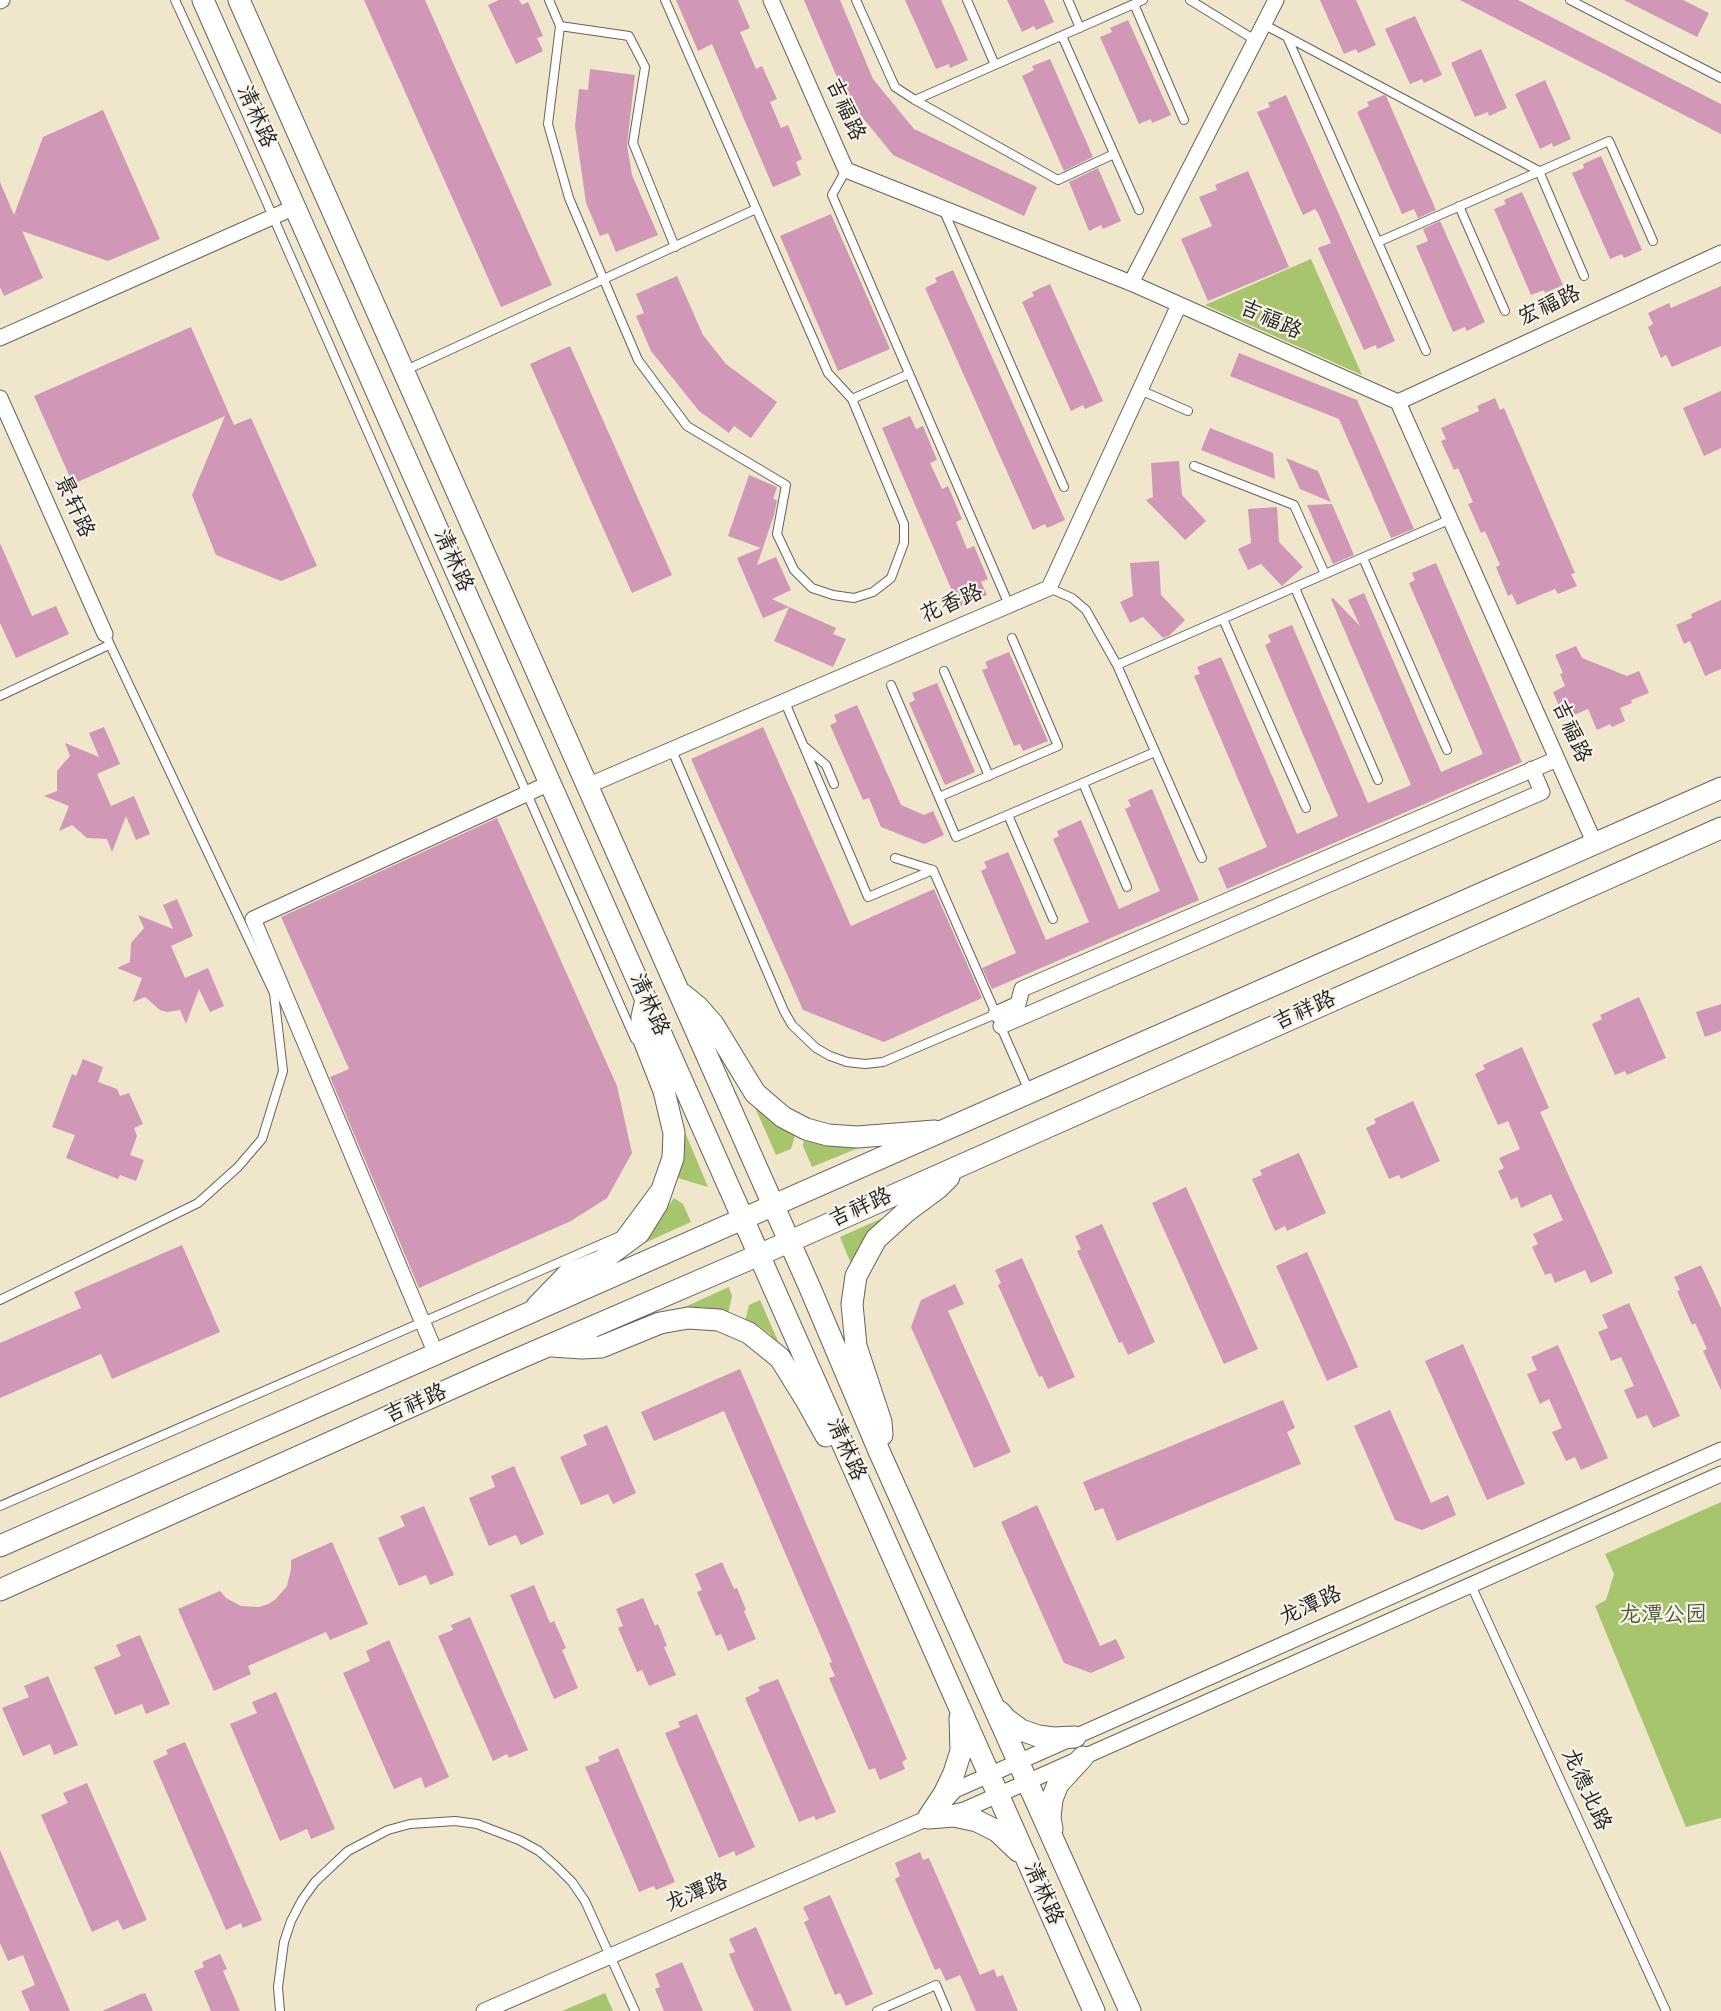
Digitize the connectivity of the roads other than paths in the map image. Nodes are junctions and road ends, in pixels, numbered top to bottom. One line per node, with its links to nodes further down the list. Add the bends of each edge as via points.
1 (175, 0): 33 (lane)
2 (203, 0): 29 (main road, 清林路)
3 (239, 0): 45 (main road, 清林路)
4 (549, 0): 16 (lane)
5 (665, 0): 31 (lane)
6 (771, 0): 26 (street, 吉福路)
7 (856, 0): 23 (lane, via 896,87)
8 (967, 0): 21 (lane)
9 (1068, 0): 17 (lane)
10 (1143, 0): 14 (lane)
11 (1190, 0): 20 (lane)
12 (1276, 0): 15 (street)
13 (1570, 0): 22 (lane)
14 (1134, 4): 17 (lane); 24 (lane)
15 (1263, 24): 19 (lane); 20 (street)
16 (560, 26): 36 (lane, via 629,36 645,67 633,143); 39 (lane, via 548,124 569,198)
17 (1080, 28): 18 (lane)
18 (1062, 36): 21 (lane); 25 (lane)
19 (1288, 39): 27 (lane); 35 (lane)
20 (1255, 40): 40 (street)
21 (995, 65): 23 (lane)
22 (1721, 78)
23 (915, 100): 25 (lane, via 1058,180)
24 (1184, 120)
25 (1114, 154): 32 (lane)
26 (846, 170): 30 (street, 吉福路); 46 (lane, via 832,195)
27 (1539, 171): 28 (lane); 34 (lane, via 1609,141); 38 (lane)
28 (1459, 206): 35 (lane); 42 (lane)
29 (295, 207): 33 (street); 76 (main road, 清林路)
30 (942, 208): 40 (street, 吉福路); 53 (lane)
31 (756, 209): 36 (lane); 49 (lane, via 828,373)
32 (1139, 210)
33 (272, 217): 43 (street); 81 (lane)
34 (1653, 241)
35 (1378, 242): 44 (lane)
36 (675, 247): 39 (lane)
37 (1721, 253): 50 (street, 宏福路)
38 (1584, 276)
39 (603, 280): 45 (lane); 49 (lane, via 638,360 687,426 786,485 777,534 794,570 812,588 854,598 873,592 891,578 904,543 904,524)
40 (1131, 283): 41 (street, 吉福路)
41 (1179, 305): 47 (street); 50 (street, 吉福路)
42 (1505, 311)
43 (0, 338)
44 (1426, 351)
45 (404, 371): 79 (main road, 清林路)
46 (909, 374): 49 (lane); 59 (lane)
47 (1140, 390): 51 (lane); 57 (street)
48 (0, 398): 62 (street, 景轩路)
49 (852, 399)
50 (1398, 402): 54 (street, 吉福路)
51 (1188, 411)
52 (1194, 466): 56 (lane, via 1294,505)
53 (1064, 487)
54 (1451, 519): 55 (lane); 72 (street, 吉福路)
55 (1363, 558): 56 (lane); 70 (lane)
56 (1325, 574): 58 (lane)
57 (1049, 588): 59 (street, 花香路); 63 (lane, via 1072,598 1086,610)
58 (1295, 588): 60 (lane); 75 (lane)
59 (1009, 605): 67 (street, 花香路)
60 (1223, 619): 63 (lane); 83 (lane)
61 (1012, 638): 74 (lane, via 1058,746)
62 (107, 640): 66 (lane); 106 (lane, via 274,993 283,1071 262,1138 198,1203)
63 (1117, 665): 71 (lane)
64 (944, 670): 74 (lane)
65 (891, 685): 82 (lane)
66 (0, 696)
67 (784, 700): 68 (lane); 69 (street, 花香路)
68 (804, 746): 78 (lane, via 826,765); 89 (lane, via 868,897)
69 (671, 748): 79 (street, 花香路); 96 (lane, via 784,1011 792,1025 816,1048 847,1062 883,1062)
70 (1447, 750)
71 (1155, 752): 77 (lane); 88 (lane)
72 (1557, 759): 73 (street); 86 (street, 吉福路)
73 (1532, 769): 96 (street, via 1022,989 1018,1004); 96 (street, via 1542,792)
74 (989, 776): 82 (lane)
75 (1378, 780)
76 (550, 783): 81 (street); 91 (main road, 清林路)
77 (1083, 783): 84 (lane); 90 (lane)
78 (834, 784)
79 (587, 786): 93 (main road, 清林路)
80 (1721, 789): 86 (main road, 吉祥路)
81 (527, 794): 98 (lane, via 656,1085); 108 (street, via 253,919)
82 (939, 797): 84 (lane, via 956,837)
83 (1306, 808)
84 (1008, 815): 92 (lane)
85 (1721, 828): 101 (main road, 吉祥路)
86 (1595, 844): 97 (main road, 吉祥路)
87 (895, 858): 89 (lane)
88 (1202, 858)
89 (933, 870): 96 (lane)
90 (1127, 887)
91 (599, 894): 93 (main road, via 620,916 644,967 651,971 656,969); 95 (main road, 清林路)
92 (1053, 919)
93 (651, 931): 94 (main road, 清林路)
94 (677, 990): 99 (main road, via 713,1024 755,1093 783,1117 806,1129 857,1137); 102 (main road, 清林路)
95 (646, 1000): 103 (main road, 清林路); 107 (main road, via 642,1035 664,1091 674,1133 673,1158 657,1204 639,1233 601,1261 568,1274)
96 (998, 1020): 97 (lane)
97 (1030, 1094): 99 (main road, 吉祥路)
98 (664, 1128)
99 (947, 1130): 102 (main road, 吉祥路)
100 (666, 1139): 108 (lane, via 668,1150 654,1189 620,1236)
101 (962, 1164): 104 (main road, 吉祥路); 112 (main road, via 876,1239 856,1276 852,1304 856,1346 881,1422)
102 (773, 1206): 103 (main road, 吉祥路); 104 (main road, 清林路)
103 (743, 1219): 105 (main road, 清林路); 107 (main road, 吉祥路)
104 (789, 1242): 105 (main road, 吉祥路); 112 (main road, 清林路)
105 (759, 1255): 109 (main road, 吉祥路); 113 (main road, 清林路)
106 (0, 1300)
107 (530, 1313): 110 (main road, 吉祥路)
108 (423, 1322): 110 (street); 115 (lane)
109 (549, 1346): 113 (main road, via 602,1347 660,1323 688,1318 719,1320 749,1334 780,1358 834,1450); 118 (main road, 吉祥路)
110 (436, 1354): 116 (main road, 吉祥路)
111 (1721, 1450): 121 (street, 龙潭路)
112 (879, 1451): 120 (main road, 清林路)
113 (851, 1462): 119 (main road, 清林路)
114 (1721, 1474): 117 (street, 龙潭路)
115 (0, 1506)
116 (0, 1546)
117 (1472, 1585): 122 (street, 龙潭路); 138 (lane, 龙德北路)
118 (0, 1590)
119 (956, 1700): 124 (main road, 清林路); 127 (main road, via 961,1751 944,1794)
120 (993, 1703): 121 (main road, via 1021,1730 1053,1738); 123 (main road, 清林路)
121 (1075, 1737): 123 (street, 龙潭路)
122 (1083, 1757): 125 (street, 龙潭路); 128 (main road, via 1058,1784 1052,1799)
123 (1019, 1761): 124 (street, 龙潭路); 125 (main road, 清林路)
124 (989, 1774): 126 (main road, 清林路); 127 (street, 龙潭路, via 955,1790)
125 (1028, 1781): 126 (street, 龙潭路); 128 (main road, 清林路)
126 (998, 1795): 127 (street, 龙潭路, via 964,1810); 129 (main road, 清林路)
127 (928, 1818): 129 (main road, via 954,1816 977,1821 997,1831); 130 (street, 龙潭路)
128 (1053, 1838): 137 (main road, 清林路)
129 (1030, 1867): 136 (main road, 清林路)
130 (611, 1956): 131 (lane, via 572,1882 539,1851 477,1824 410,1824 357,1845 315,1882 291,1920 284,1942 278,1987); 132 (street, 龙潭路); 133 (lane)
131 (280, 2011)
132 (484, 2011)
133 (634, 2011)
134 (877, 2011): 135 (lane, via 936,1985)
135 (947, 2011)
136 (1094, 2011)
137 (1130, 2011)
138 (1666, 2011)

